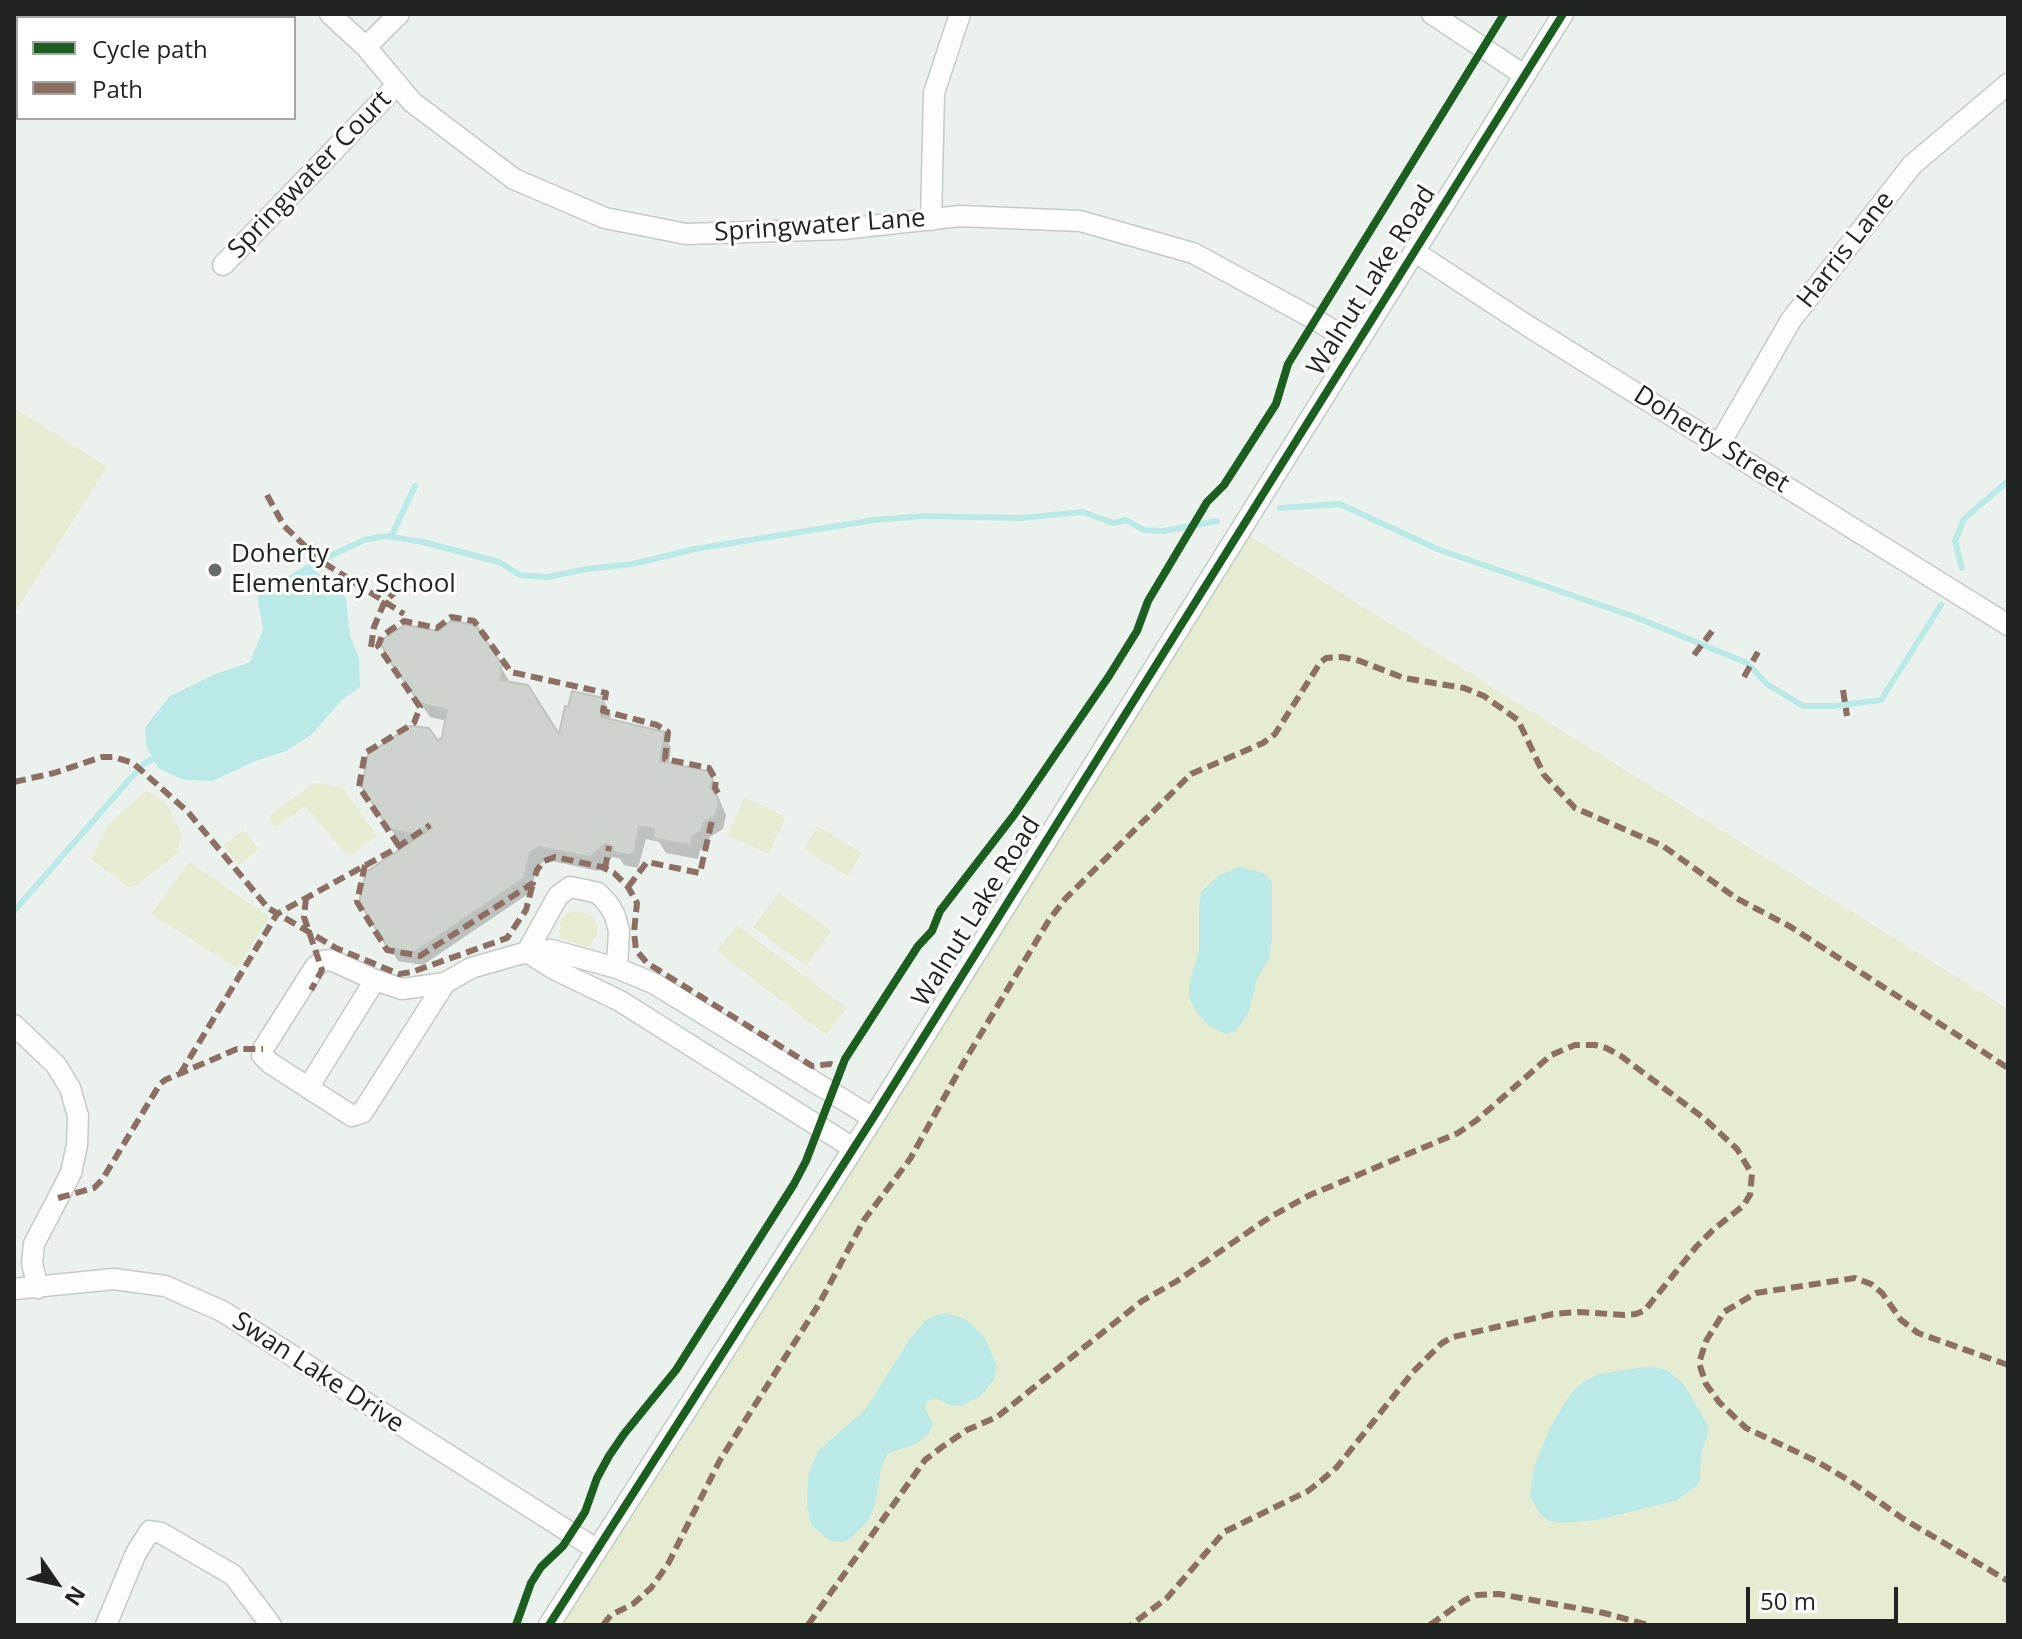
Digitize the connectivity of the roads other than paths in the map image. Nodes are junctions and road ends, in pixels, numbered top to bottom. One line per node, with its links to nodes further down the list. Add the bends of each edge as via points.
1 (330, 14): 6 (street, Springwater Lane)
2 (399, 14): 6 (street)
3 (960, 14): 10 (street, via 934,93)
4 (1563, 14): 7 (street, Walnut Lake Road)
5 (1433, 15): 7 (street)
6 (366, 47): 9 (street, Springwater Lane)
7 (1524, 75): 11 (street, Walnut Lake Road)
8 (2008, 84): 14 (street, Harris Lane, via 1912,165 1791,320)
9 (397, 85): 10 (street, Springwater Lane, via 514,179 605,218 686,234); 12 (street, Springwater Court)
10 (931, 220): 13 (street, Springwater Lane, via 960,216 1080,221 1193,253)
11 (1415, 252): 13 (street, Walnut Lake Road); 14 (street, Doherty Street)
12 (223, 265)
13 (1355, 344): 22 (street, Walnut Lake Road)
14 (1719, 445): 15 (street, Doherty Street)
15 (2008, 625)
16 (527, 952): 17 (street, via 551,950); 17 (street, via 558,896 570,887 598,893 609,905 619,931); 19 (street, via 471,968); 23 (street, via 620,1001)
17 (617, 968): 22 (street, via 655,984)
18 (375, 980): 19 (street, via 402,989); 21 (street); 21 (street, via 323,961 263,1049 270,1063)
19 (445, 983): 21 (street, via 362,1113 352,1116)
20 (14, 1025): 24 (street, via 56,1065 78,1116 71,1173 34,1244)
21 (308, 1088)
22 (873, 1118): 23 (street, Walnut Lake Road)
23 (853, 1148): 26 (street, Walnut Lake Road)
24 (38, 1288): 25 (street, Swan Lake Drive); 26 (street, Swan Lake Drive, via 114,1279 165,1286 222,1311)
25 (14, 1289)
26 (596, 1549): 29 (street, Walnut Lake Road)
27 (106, 1625): 28 (street, via 150,1531 219,1564)
28 (271, 1625)
29 (549, 1625)

